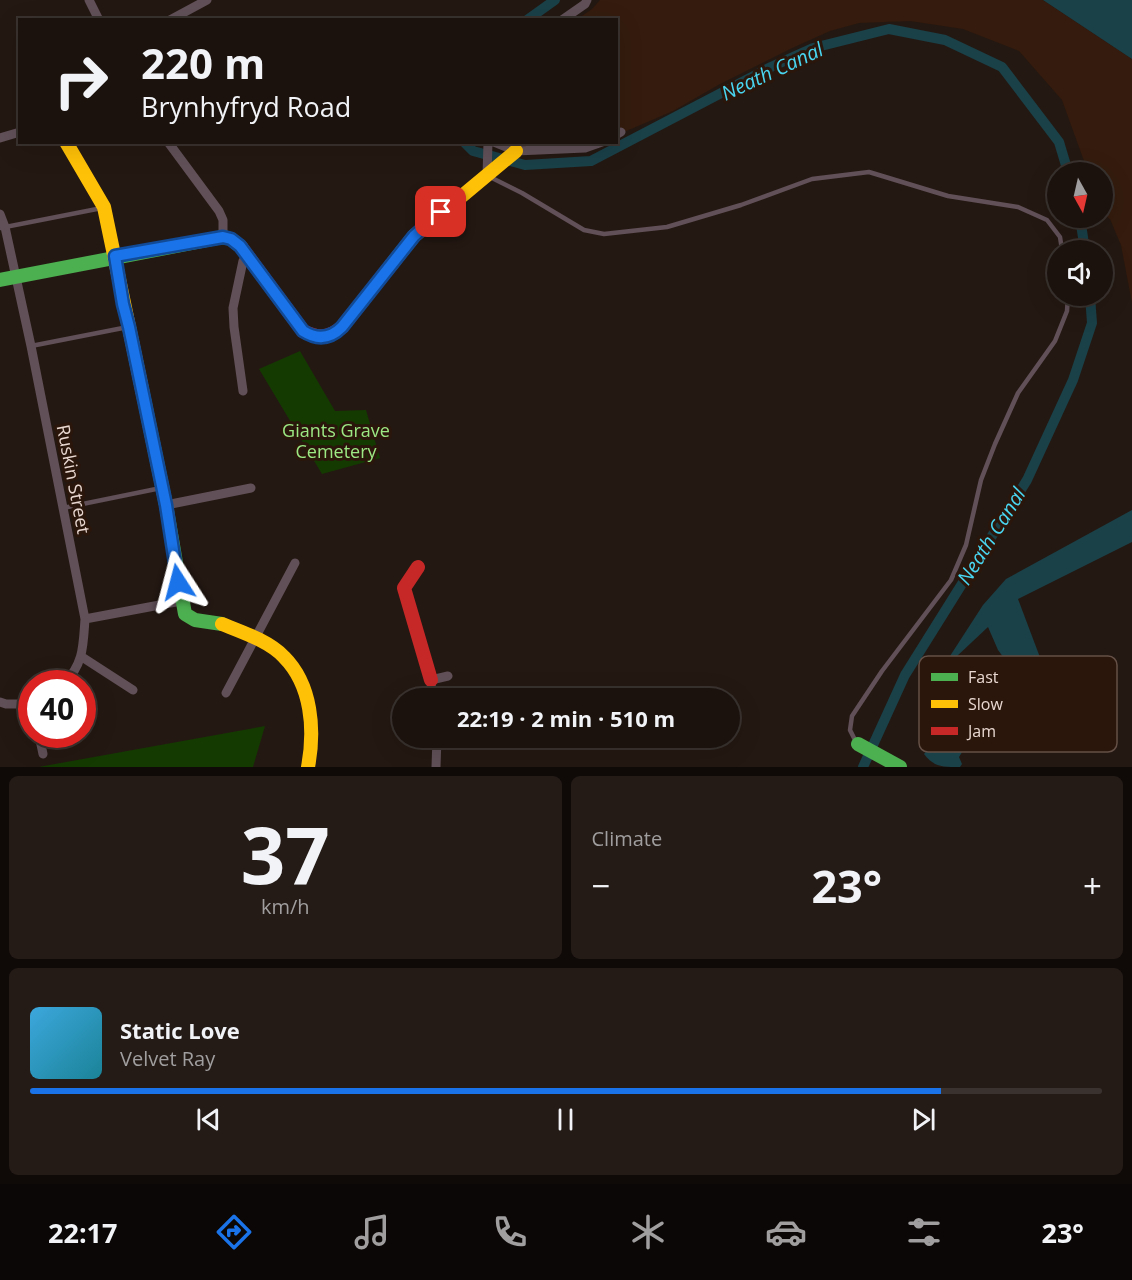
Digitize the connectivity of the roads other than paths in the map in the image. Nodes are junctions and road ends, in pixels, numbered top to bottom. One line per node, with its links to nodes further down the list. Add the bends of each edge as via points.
1 (89, 0): 4 (street)
2 (207, 0): 5 (street)
3 (586, 2): 6 (street)
4 (98, 18)
5 (175, 18)
6 (565, 18)
7 (18, 133): 8 (street)
8 (0, 138)
9 (67, 144): 15 (street)
10 (169, 144): 18 (street, via 219,211)
11 (490, 144): 13 (street); 14 (street)
12 (595, 144): 13 (street)
13 (514, 153): 14 (street)
14 (491, 168): 19 (lane, via 522,193 584,230 604,234 667,227 812,179 869,172 948,196 1018,207 1047,220); 21 (street, via 414,236 335,334 317,338 303,331)
15 (104, 207): 17 (lane); 20 (street)
16 (0, 214): 17 (street, Ruskin Street)
17 (2, 228): 22 (street, Ruskin Street)
18 (227, 238): 20 (street); 21 (street)
19 (1060, 240)
20 (115, 256): 22 (street); 25 (street)
21 (249, 256): 27 (street, via 243,261 233,308)
22 (14, 277): 23 (street); 26 (street, Ruskin Street)
23 (0, 280)
24 (1067, 306): 46 (lane, via 1055,341 1018,393 995,444 981,480 966,545 951,580 852,716 850,730)
25 (129, 327): 26 (lane); 28 (street)
26 (31, 346): 31 (street, Ruskin Street)
27 (243, 391)
28 (162, 488): 30 (street); 31 (lane)
29 (251, 488): 30 (street)
30 (166, 505): 34 (street)
31 (63, 508): 35 (street, Ruskin Street)
32 (295, 563): 36 (street)
33 (418, 567): 40 (street, via 404,588)
34 (183, 608): 35 (street); 36 (street, via 194,622 220,624)
35 (85, 619): 37 (street, Ruskin Street)
36 (256, 639): 43 (street); 50 (street, via 284,656 302,683 310,707 312,752)
37 (82, 657): 38 (street, Ruskin Street); 42 (street)
38 (75, 670)
39 (448, 676): 40 (street)
40 (431, 680): 41 (street)
41 (431, 688)
42 (133, 690)
43 (226, 693)
44 (0, 702): 45 (street)
45 (18, 704)
46 (858, 744): 52 (street)
47 (42, 748): 49 (street)
48 (437, 748): 51 (street)
49 (43, 754)
50 (308, 767)
51 (436, 767)
52 (900, 767)

